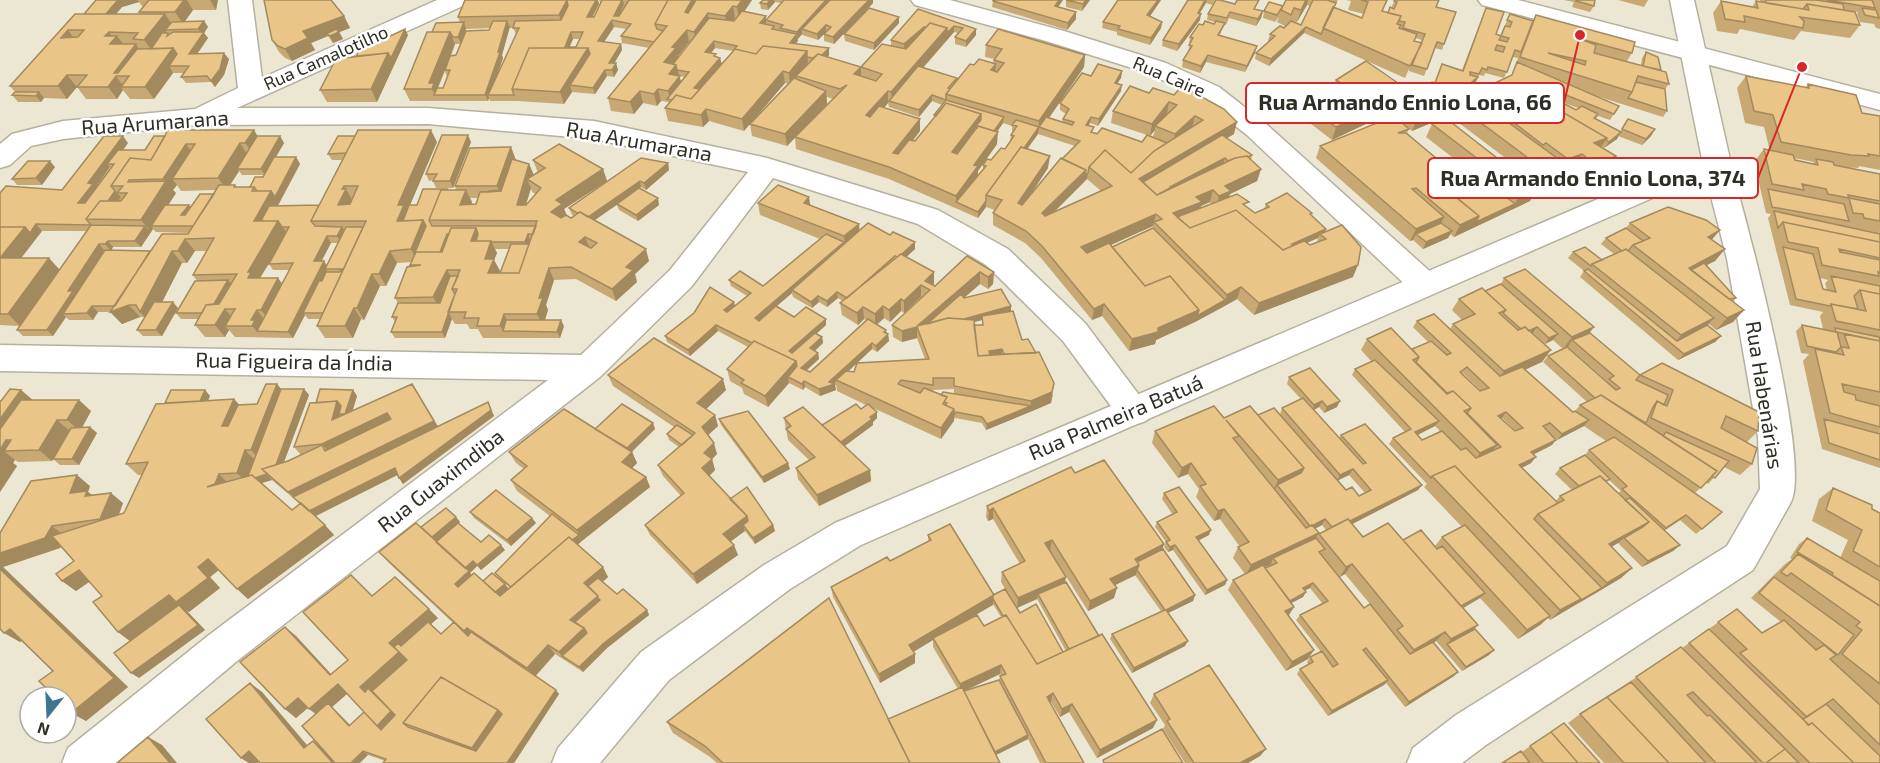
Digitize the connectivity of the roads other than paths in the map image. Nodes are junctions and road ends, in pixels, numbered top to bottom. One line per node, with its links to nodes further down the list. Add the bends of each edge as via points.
1 (240, 0): 7 (street)
2 (457, 0): 7 (street, Rua Camalotilho)
3 (923, 0): 13 (street, Rua Caire, via 1157,68 1210,93 1256,129)
4 (1490, 0): 6 (street)
5 (1682, 0): 6 (street, Rua Habenárias)
6 (1692, 54): 8 (street); 12 (street, Rua Habenárias)
7 (251, 91): 9 (street, Rua Camalotilho)
8 (1880, 102)
9 (195, 117): 10 (street, Rua Arumarana, via 63,130 22,140); 11 (street, Rua Arumarana, via 428,116 594,130)
10 (0, 159)
11 (767, 167): 15 (street, Rua Guaximdiba, via 681,278); 16 (street, Rua Arumarana, via 928,217 998,257 1074,332)
12 (1720, 177): 13 (street, Rua Palmeira Batuá, via 1648,189); 19 (street, Rua Habenárias, via 1744,270 1775,437 1778,491 1740,558 1471,730)
13 (1424, 284): 16 (street, Rua Palmeira Batuá)
14 (0, 358): 15 (street, Rua Figueira da Índia)
15 (588, 368): 17 (street, Rua Guaximdiba, via 223,648)
16 (1134, 411): 18 (street, Rua Palmeira Batuá, via 848,534 777,577 655,666)
17 (83, 763)
18 (573, 763)
19 (1428, 763)

